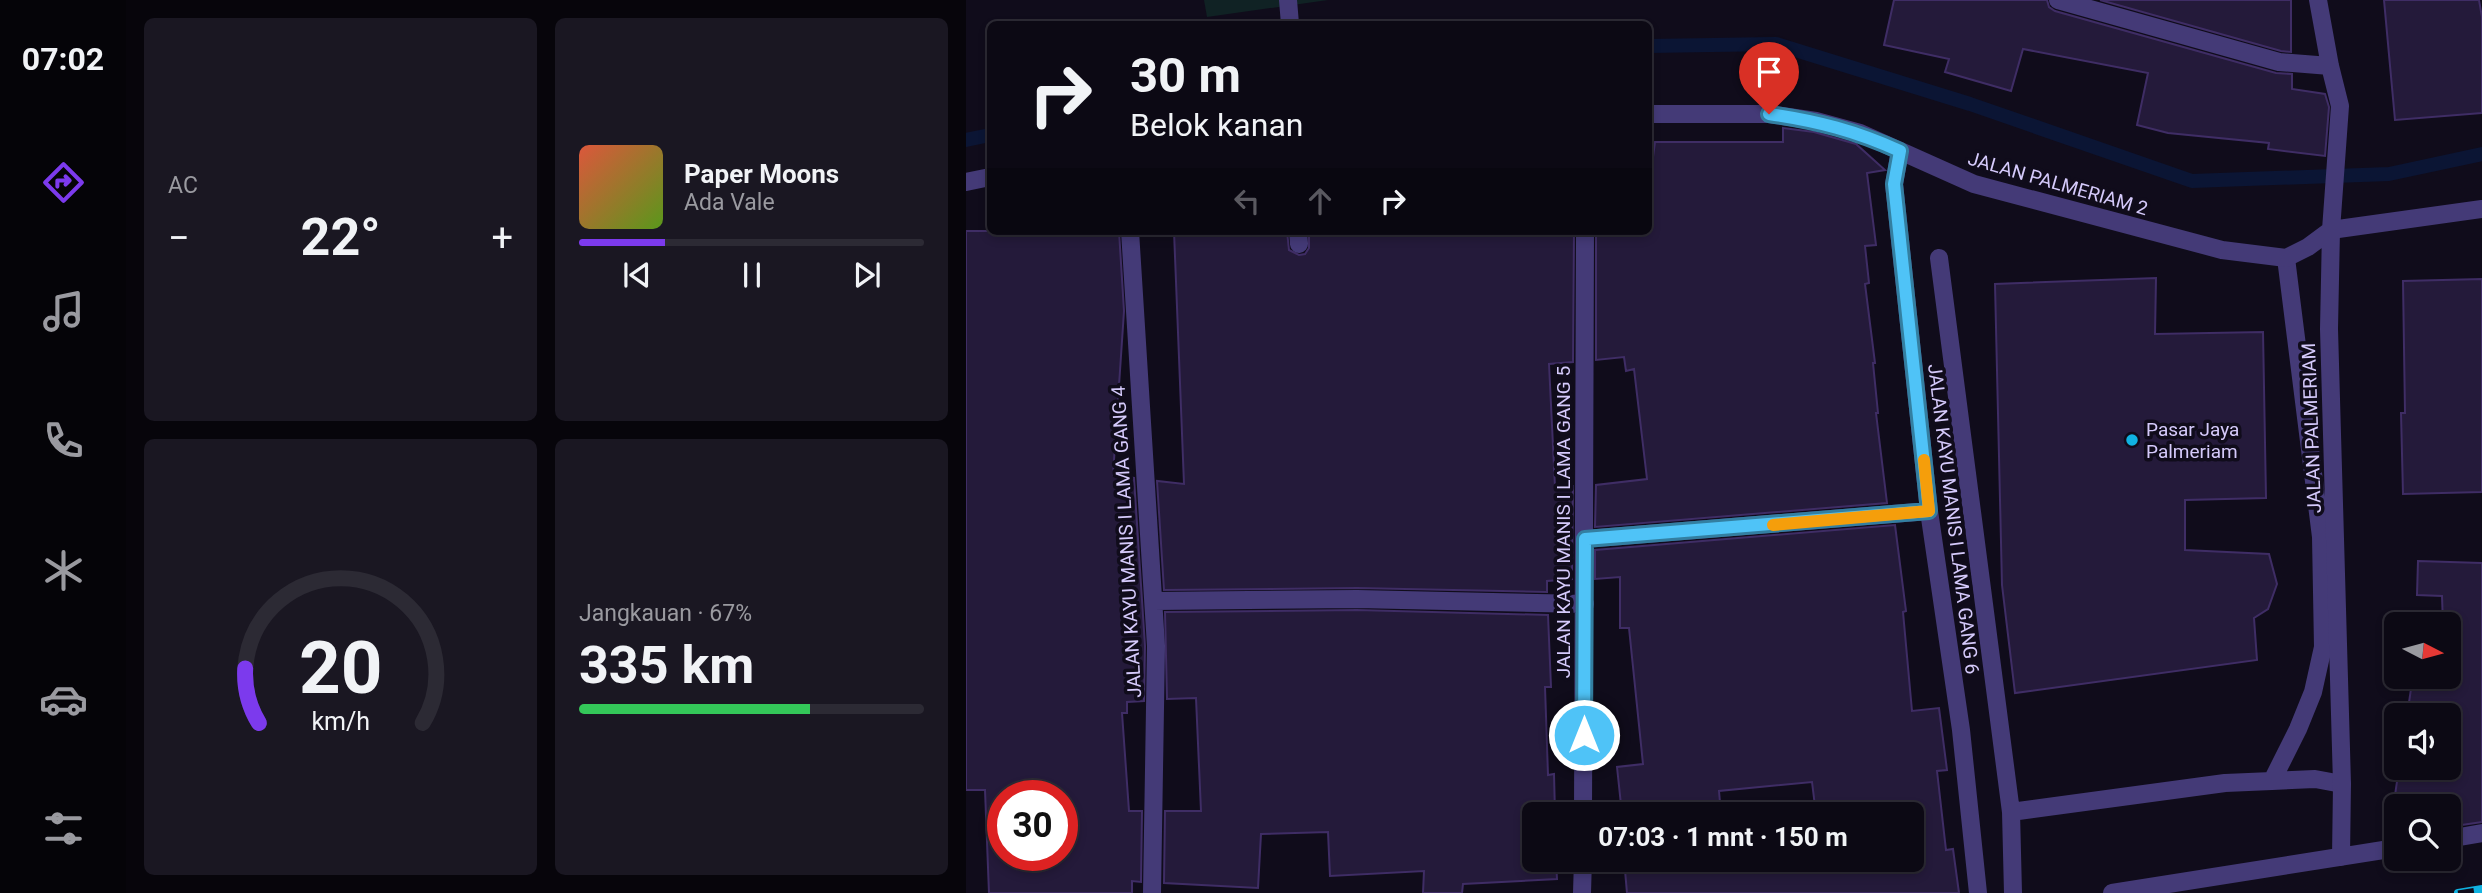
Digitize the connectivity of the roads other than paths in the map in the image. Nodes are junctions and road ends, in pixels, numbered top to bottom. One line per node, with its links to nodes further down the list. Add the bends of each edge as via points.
1 (2058, 0): 5 (street, via 2279,62)
2 (2318, 0): 5 (street, JALAN PALMERIAM)
3 (1288, 1): 4 (street)
4 (1290, 21)
5 (2330, 66): 11 (street, JALAN PALMERIAM, via 2340,106)
6 (1652, 114): 7 (street, JALAN PALMERIAM 2, via 1769,114 1816,121)
7 (1900, 151): 15 (street, JALAN PALMERIAM 2, via 1974,184 2222,250); 16 (street, JALAN KAYU MANIS I LAMA GANG 6, via 1894,184)
8 (987, 178): 9 (street)
9 (966, 182)
10 (2482, 209): 11 (street)
11 (2331, 230): 15 (street); 21 (street, JALAN PALMERIAM, via 2329,329)
12 (1130, 235): 18 (street, JALAN KAYU MANIS I LAMA GANG 4)
13 (1585, 235): 17 (street, JALAN KAYU MANIS I LAMA GANG 5)
14 (1939, 258): 23 (street)
15 (2286, 258): 20 (street, via 2321,537 2323,647 2313,692)
16 (1929, 511): 17 (street); 31 (street, JALAN KAYU MANIS I LAMA GANG 6, via 1961,730)
17 (1585, 539): 19 (street, JALAN KAYU MANIS I LAMA GANG 5)
18 (1154, 601): 19 (street, via 1357,598); 29 (street, JALAN KAYU MANIS I LAMA GANG 4)
19 (1585, 604): 22 (street, JALAN KAYU MANIS I LAMA GANG 5)
20 (2272, 781): 21 (street); 23 (street, via 2225,783)
21 (2342, 783): 27 (street, JALAN PALMERIAM)
22 (1583, 802)
23 (2011, 812): 32 (street)
24 (2482, 833): 25 (street)
25 (2461, 837)
26 (2384, 850): 27 (street)
27 (2341, 857): 33 (street)
28 (1583, 872): 30 (street)
29 (1152, 893)
30 (1582, 893)
31 (1978, 893)
32 (2012, 893)
33 (2112, 893)

